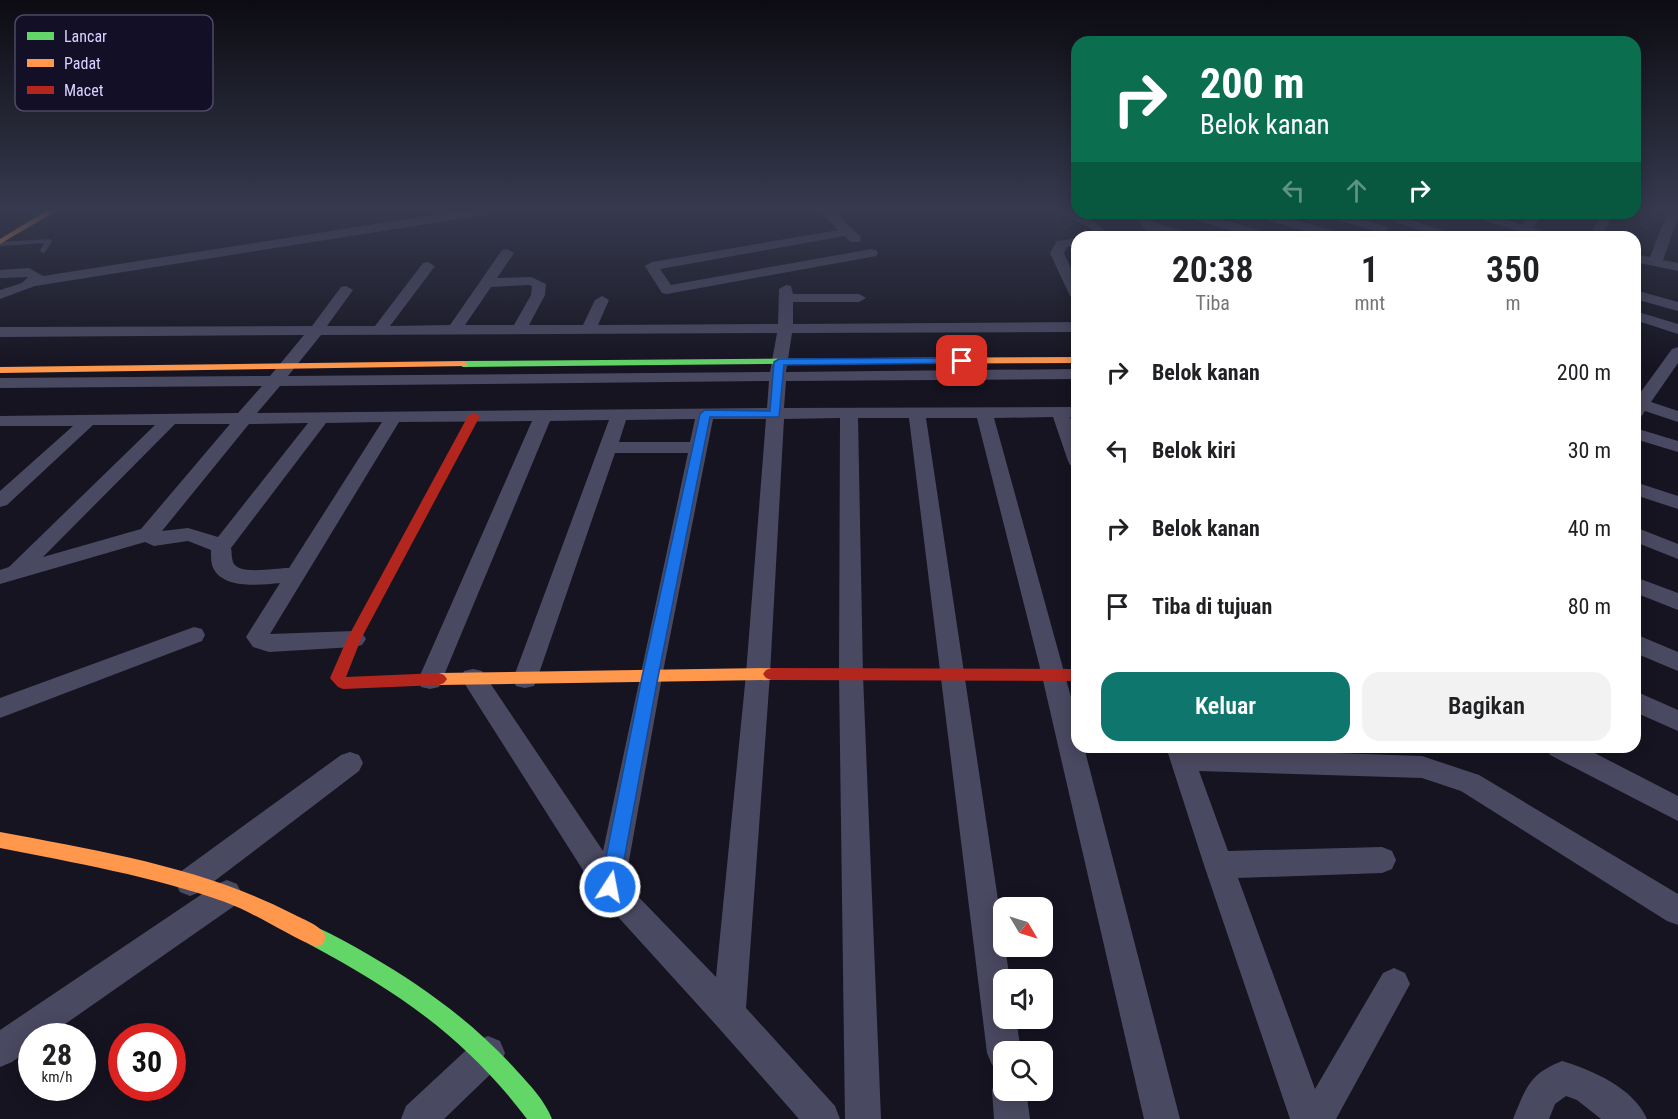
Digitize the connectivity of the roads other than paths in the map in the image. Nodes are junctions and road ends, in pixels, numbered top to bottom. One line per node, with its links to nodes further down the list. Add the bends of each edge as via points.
1 (155, 263): 10 (street)
2 (500, 263): 11 (street)
3 (668, 263): 4 (street, via 652,266 667,290)
4 (815, 263)
5 (1062, 263): 12 (street)
6 (1661, 263): 8 (street)
7 (428, 266): 28 (street)
8 (1678, 267)
9 (0, 274): 10 (street, via 29,272)
10 (35, 279): 14 (street, via 16,291)
11 (486, 283): 23 (street, via 539,284 538,295); 25 (street)
12 (1071, 283)
13 (346, 290): 27 (street)
14 (0, 295)
15 (1641, 296): 18 (street)
16 (859, 298): 21 (street, via 786,294)
17 (602, 300): 24 (street)
18 (1678, 307)
19 (1641, 317): 22 (street)
20 (1071, 327): 21 (street)
21 (785, 328): 24 (street); 32 (street)
22 (1678, 329)
23 (519, 330): 24 (street); 25 (street)
24 (588, 330)
25 (454, 331): 28 (street)
26 (0, 332): 27 (street)
27 (315, 332): 28 (street); 31 (street)
28 (378, 332)
29 (1678, 352): 37 (street)
30 (1071, 360): 32 (street)
31 (286, 365): 32 (street); 33 (street); 35 (street)
32 (779, 369): 34 (street); 35 (street); 42 (street)
33 (0, 370)
34 (1071, 374)
35 (275, 380): 36 (street); 53 (street)
36 (0, 383)
37 (1641, 405)
38 (1641, 410): 49 (street)
39 (984, 412): 40 (street); 44 (street); 80 (street)
40 (1069, 412)
41 (705, 414): 42 (street); 47 (street); 57 (street)
42 (775, 414): 43 (street); 77 (street)
43 (849, 414): 44 (street); 79 (street)
44 (917, 414): 78 (street)
45 (474, 416): 46 (street); 48 (street); 74 (street)
46 (543, 416): 47 (street); 84 (street)
47 (619, 416): 59 (street)
48 (394, 417): 50 (street); 70 (street)
49 (1678, 417)
50 (320, 418): 53 (street); 67 (street)
51 (171, 419): 52 (street); 53 (street); 69 (street)
52 (89, 420): 54 (street); 63 (street)
53 (243, 420): 65 (street)
54 (9, 421): 56 (street)
55 (1641, 435): 58 (street)
56 (0, 436)
57 (697, 447): 59 (street); 81 (street)
58 (1678, 447)
59 (606, 448): 83 (street)
60 (1641, 475): 61 (street)
61 (1678, 488)
62 (1641, 490): 64 (street)
63 (0, 501)
64 (1678, 503)
65 (148, 534): 67 (street, via 154,539 175,533 195,534); 69 (street)
66 (1641, 537): 68 (street)
67 (221, 547): 70 (street, via 223,566 231,575)
68 (1678, 552)
69 (8, 574)
70 (295, 576): 74 (street, via 257,637 270,644)
71 (1641, 587): 72 (street)
72 (1678, 602)
73 (194, 635): 87 (street)
74 (354, 639): 84 (street, via 339,672 338,678 344,683)
75 (1641, 645): 76 (street)
76 (1678, 662)
77 (758, 674): 79 (street); 81 (street); 102 (street)
78 (953, 674): 79 (street); 80 (street); 103 (street)
79 (851, 675): 110 (street)
80 (1066, 676): 85 (street)
81 (650, 677): 83 (street); 98 (street)
82 (473, 678): 83 (street); 84 (street); 98 (street)
83 (525, 679)
84 (430, 680)
85 (1071, 699)
86 (1641, 704): 88 (street)
87 (0, 708)
88 (1678, 722)
89 (1083, 753): 112 (street)
90 (1571, 753): 93 (street)
91 (1180, 754): 96 (street); 100 (street, via 1422,767 1444,773 1470,783)
92 (350, 763): 97 (street)
93 (1678, 808)
94 (0, 840): 97 (street)
95 (1382, 860): 96 (street)
96 (1218, 865): 113 (street)
97 (190, 882): 99 (street)
98 (610, 887): 102 (street)
99 (227, 894): 104 (street); 105 (street, via 404,985 443,1012)
100 (1678, 911)
101 (1394, 984): 114 (street)
102 (729, 1014): 109 (street)
103 (1002, 1041)
104 (0, 1050)
105 (488, 1053): 107 (street); 108 (street)
106 (1010, 1101): 111 (street)
107 (419, 1119)
108 (541, 1119)
109 (822, 1119)
110 (863, 1119)
111 (1012, 1119)
112 (1162, 1119)
113 (1308, 1119)
114 (1317, 1119)
115 (1531, 1119): 116 (street, via 1543,1092 1562,1078 1587,1086)
116 (1629, 1119)

